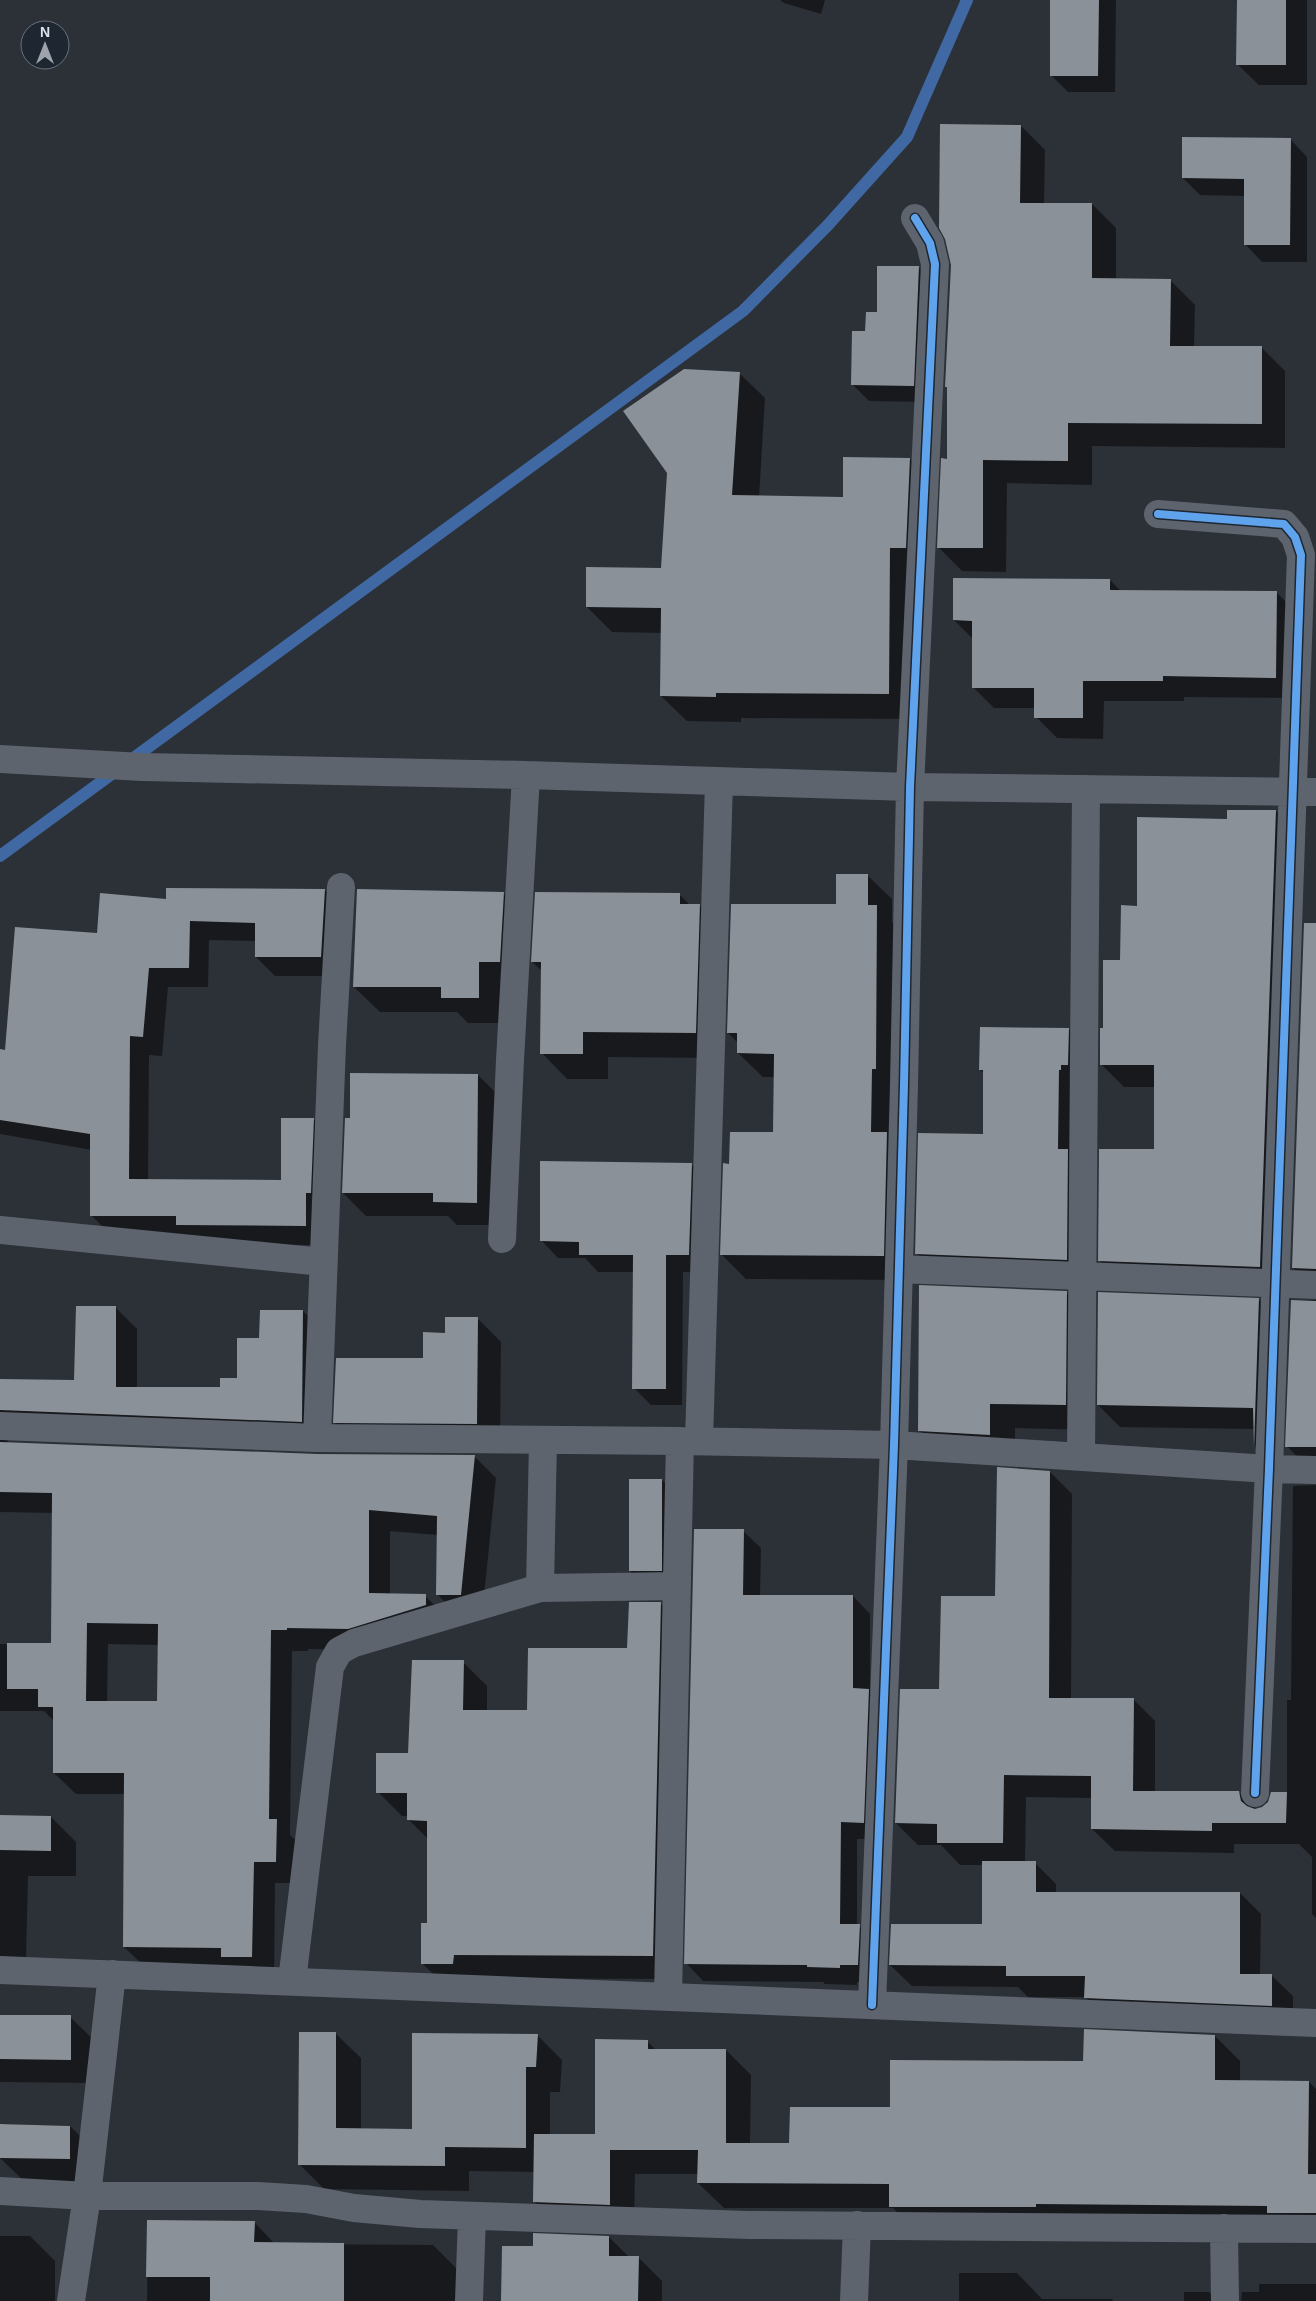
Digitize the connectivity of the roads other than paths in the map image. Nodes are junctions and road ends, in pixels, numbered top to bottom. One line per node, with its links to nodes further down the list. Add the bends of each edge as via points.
1 (915, 218): 6 (street, via 930,243 935,264)
2 (1158, 514): 8 (street, via 1284,524 1295,537 1301,555)
3 (11, 759): 4 (street, via 142,768)
4 (526, 775): 5 (street); 11 (street)
5 (719, 782): 6 (street); 20 (street)
6 (910, 787): 7 (street); 13 (street)
7 (1086, 789): 8 (street); 14 (street)
8 (1304, 791): 15 (street)
9 (341, 887): 12 (street)
10 (0, 1230): 12 (street)
11 (502, 1239)
12 (323, 1262): 18 (street)
13 (899, 1269): 14 (street); 21 (street)
14 (1083, 1275): 15 (street); 22 (street)
15 (1276, 1283): 16 (street); 23 (street)
16 (1316, 1285)
17 (0, 1426): 18 (street)
18 (316, 1438): 19 (street)
19 (543, 1440): 20 (street); 26 (street)
20 (689, 1441): 21 (street); 25 (street)
21 (894, 1445): 22 (street); 32 (street)
22 (1081, 1457): 23 (street)
23 (1269, 1469): 24 (street); 27 (street)
24 (1316, 1470)
25 (676, 1586): 26 (street); 31 (street)
26 (540, 1588): 30 (street, via 354,1643 339,1651 330,1667)
27 (1255, 1793)
28 (0, 1970): 29 (street)
29 (112, 1974): 30 (street); 35 (street)
30 (292, 1981): 31 (street)
31 (668, 1996): 32 (street)
32 (872, 2005): 33 (street)
33 (1316, 2023)
34 (0, 2191): 35 (street)
35 (87, 2196): 36 (street, via 258,2196 306,2199 354,2208); 40 (street)
36 (472, 2216): 37 (street, via 749,2225); 41 (street)
37 (857, 2225): 38 (street); 42 (street)
38 (1224, 2228): 39 (street); 43 (street)
39 (1316, 2229)
40 (71, 2301)
41 (469, 2301)
42 (854, 2301)
43 (1225, 2301)

